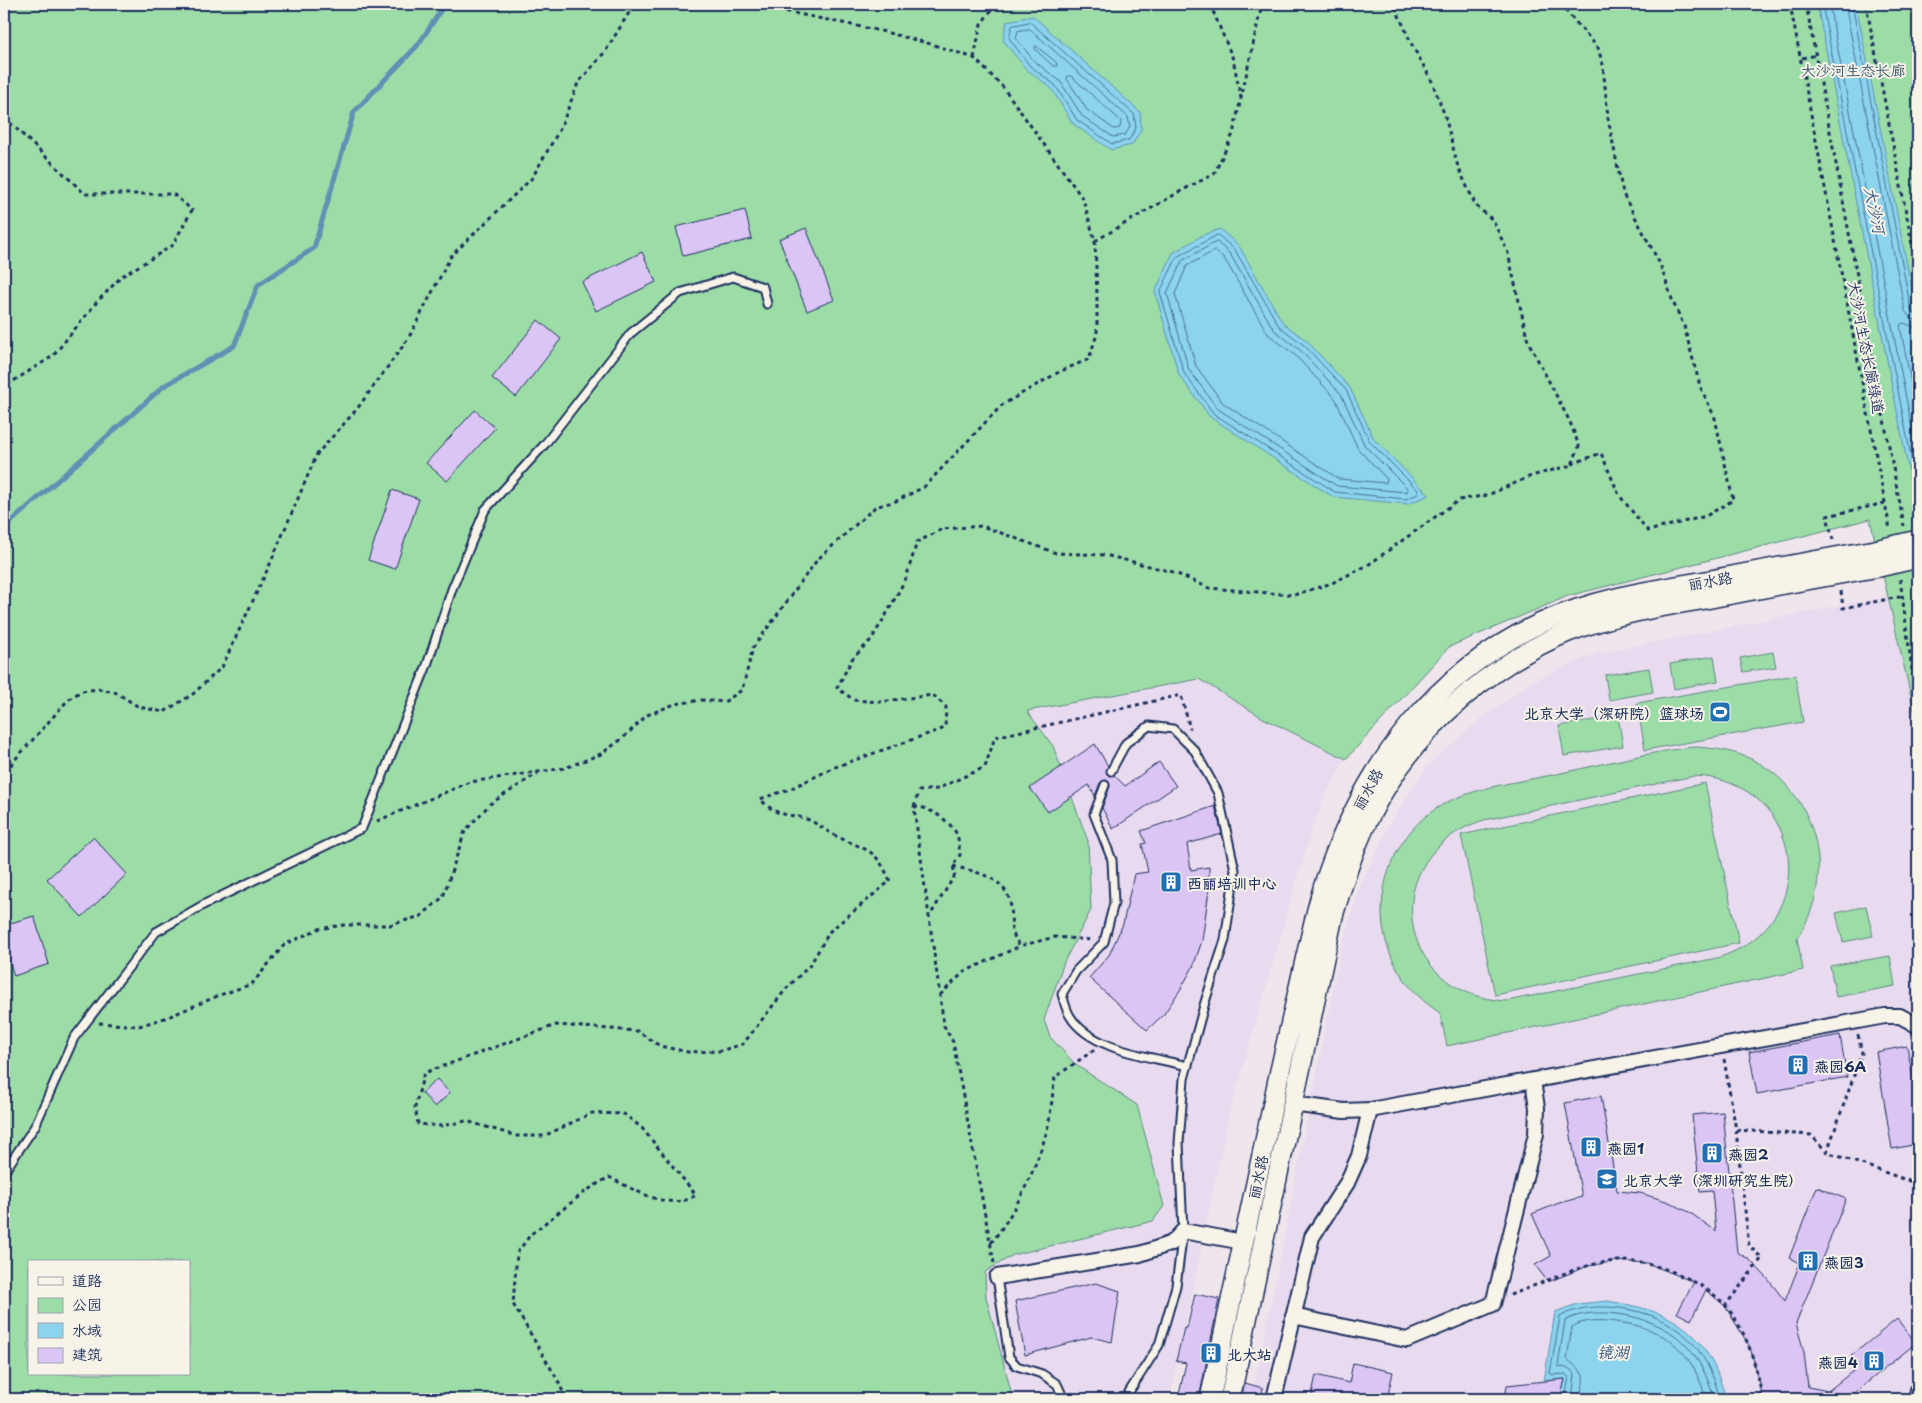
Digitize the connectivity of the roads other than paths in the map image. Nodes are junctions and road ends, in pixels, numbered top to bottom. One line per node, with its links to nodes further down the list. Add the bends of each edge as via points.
1 (767, 304): 13 (lane, via 763,287 733,276 680,293 631,333 545,444 484,510 362,828 205,904 156,932 74,1038 34,1126)
2 (1912, 535): 3 (main road, 丽水路, bridge)
3 (1877, 558): 4 (main road, 丽水路); 5 (main road, 丽水路, bridge)
4 (1838, 565): 11 (main road, 丽水路, via 1635,612 1568,632 1502,669 1438,721 1385,787 1350,863 1326,946); 15 (main road, 丽水路, via 1657,590 1571,611 1543,622 1494,650 1443,688 1417,714 1357,804 1328,873)
5 (1916, 566)
6 (1111, 771): 9 (lane, via 1126,743 1149,726 1174,729 1196,751 1218,793 1234,870 1225,940)
7 (1105, 785): 9 (lane, via 1094,814 1112,860 1114,904 1104,942 1076,970 1062,994 1070,1016 1088,1035 1118,1049)
8 (1918, 1026): 10 (street, via 1900,1016 1885,1016)
9 (1188, 1066): 14 (lane, via 1184,1079 1180,1143)
10 (1533, 1080): 12 (street); 17 (street, via 1536,1134 1492,1304 1407,1340)
11 (1292, 1104): 12 (street, via 1344,1111); 22 (main road, 丽水路)
12 (1370, 1110): 17 (street, via 1359,1156 1347,1183 1312,1238)
13 (4, 1172)
14 (1183, 1231): 15 (street); 16 (street, via 1172,1243 1140,1254); 20 (lane, via 1176,1286 1159,1345)
15 (1243, 1242): 21 (main road, 丽水路)
16 (997, 1277): 19 (lane, via 1008,1357 1017,1366 1042,1374 1057,1384)
17 (1292, 1316): 23 (street)
18 (1918, 1390): 24 (street)
19 (1064, 1399)
20 (1127, 1399)
21 (1210, 1399)
22 (1230, 1399)
23 (1274, 1399)
24 (1916, 1399)

